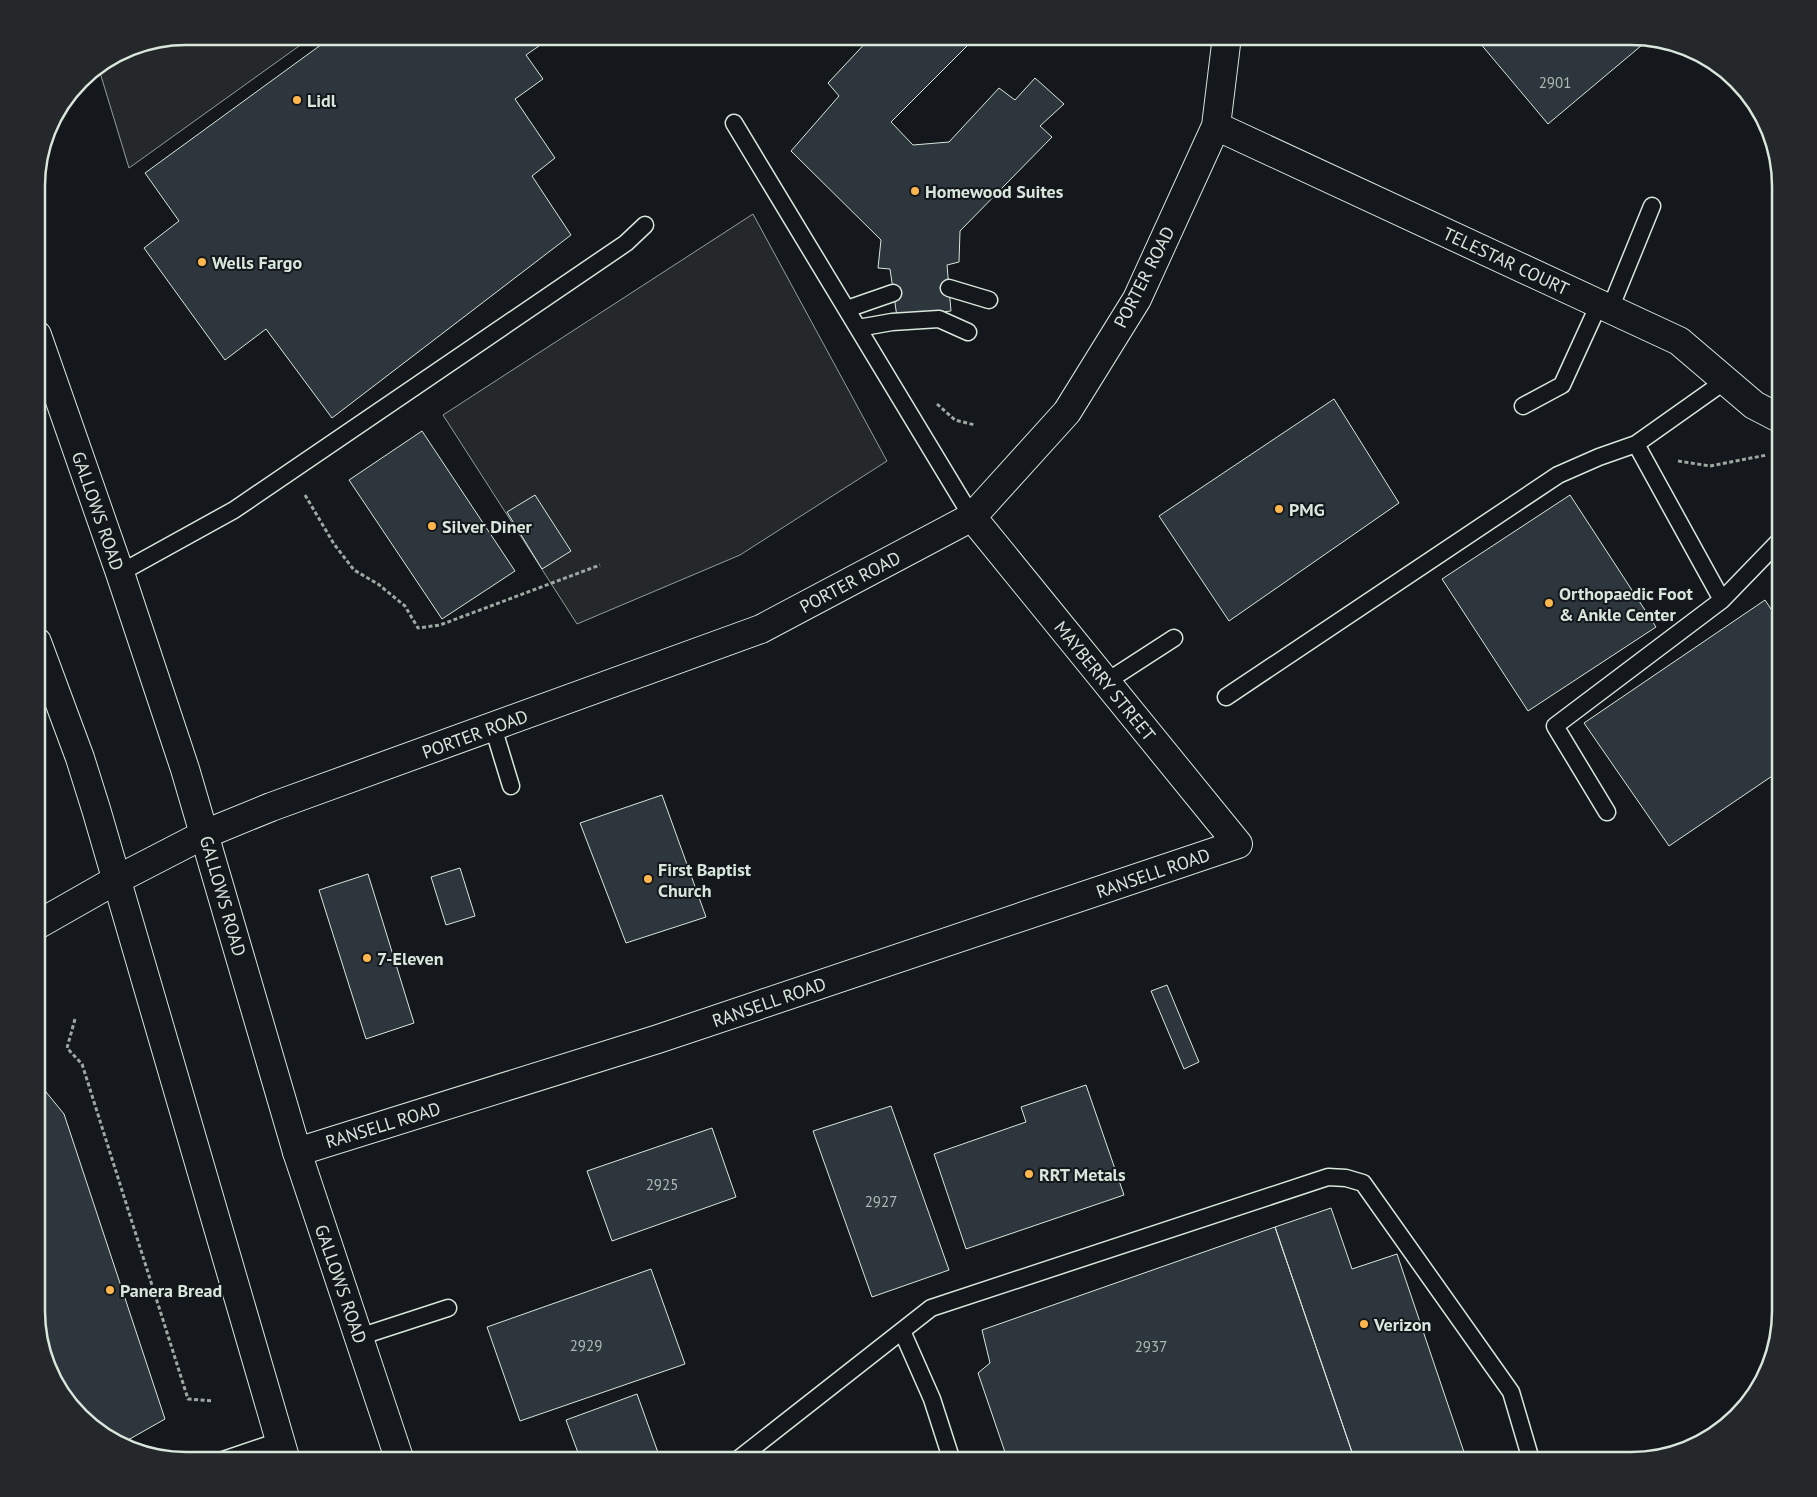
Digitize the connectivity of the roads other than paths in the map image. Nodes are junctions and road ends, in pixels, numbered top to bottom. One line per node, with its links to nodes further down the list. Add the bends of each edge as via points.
1 (1227, 45): 3 (street, PORTER ROAD)
2 (734, 123): 10 (lane)
3 (1216, 126): 9 (street, TELESTAR COURT); 18 (street, PORTER ROAD, via 1138,299 1067,412)
4 (1652, 206): 9 (lane)
5 (645, 225): 20 (lane, via 626,243 234,510)
6 (949, 288): 8 (lane)
7 (893, 293): 10 (lane)
8 (989, 300)
9 (1605, 307): 14 (street, TELESTAR COURT, via 1679,341); 15 (lane, via 1562,385)
10 (847, 309): 11 (lane)
11 (858, 328): 12 (lane, via 939,319); 18 (lane)
12 (968, 332)
13 (45, 358): 20 (street, GALLOWS ROAD)
14 (1725, 381): 16 (street, TELESTAR COURT, via 1754,405); 17 (lane)
15 (1523, 406)
16 (1772, 414)
17 (1636, 444): 21 (lane); 25 (lane, via 1558,474)
18 (972, 517): 24 (street, MAYBERRY STREET); 26 (street, PORTER ROAD, via 761,629)
19 (1772, 549): 21 (lane)
20 (120, 573): 29 (street, GALLOWS ROAD)
21 (1722, 600): 28 (lane, via 1555,726)
22 (1174, 638): 24 (lane)
23 (45, 664): 31 (street, via 80,758)
24 (1106, 682): 30 (street, MAYBERRY STREET)
25 (1226, 697)
26 (493, 727): 27 (lane); 29 (street, PORTER ROAD)
27 (511, 786)
28 (1607, 812)
29 (205, 834): 31 (street, PORTER ROAD); 33 (street, GALLOWS ROAD)
30 (1238, 844): 33 (street, RANSELL ROAD, via 658,1038)
31 (116, 880): 32 (street, PORTER ROAD); 37 (street)
32 (45, 920)
33 (297, 1152): 36 (street, GALLOWS ROAD)
34 (448, 1308): 36 (lane)
35 (902, 1331): 39 (lane); 40 (lane, via 932,1399); 41 (lane, via 932,1308 1328,1177 1346,1178 1364,1183 1511,1392)
36 (359, 1337): 38 (street, GALLOWS ROAD)
37 (282, 1451)
38 (397, 1452)
39 (747, 1452)
40 (949, 1452)
41 (1529, 1452)

